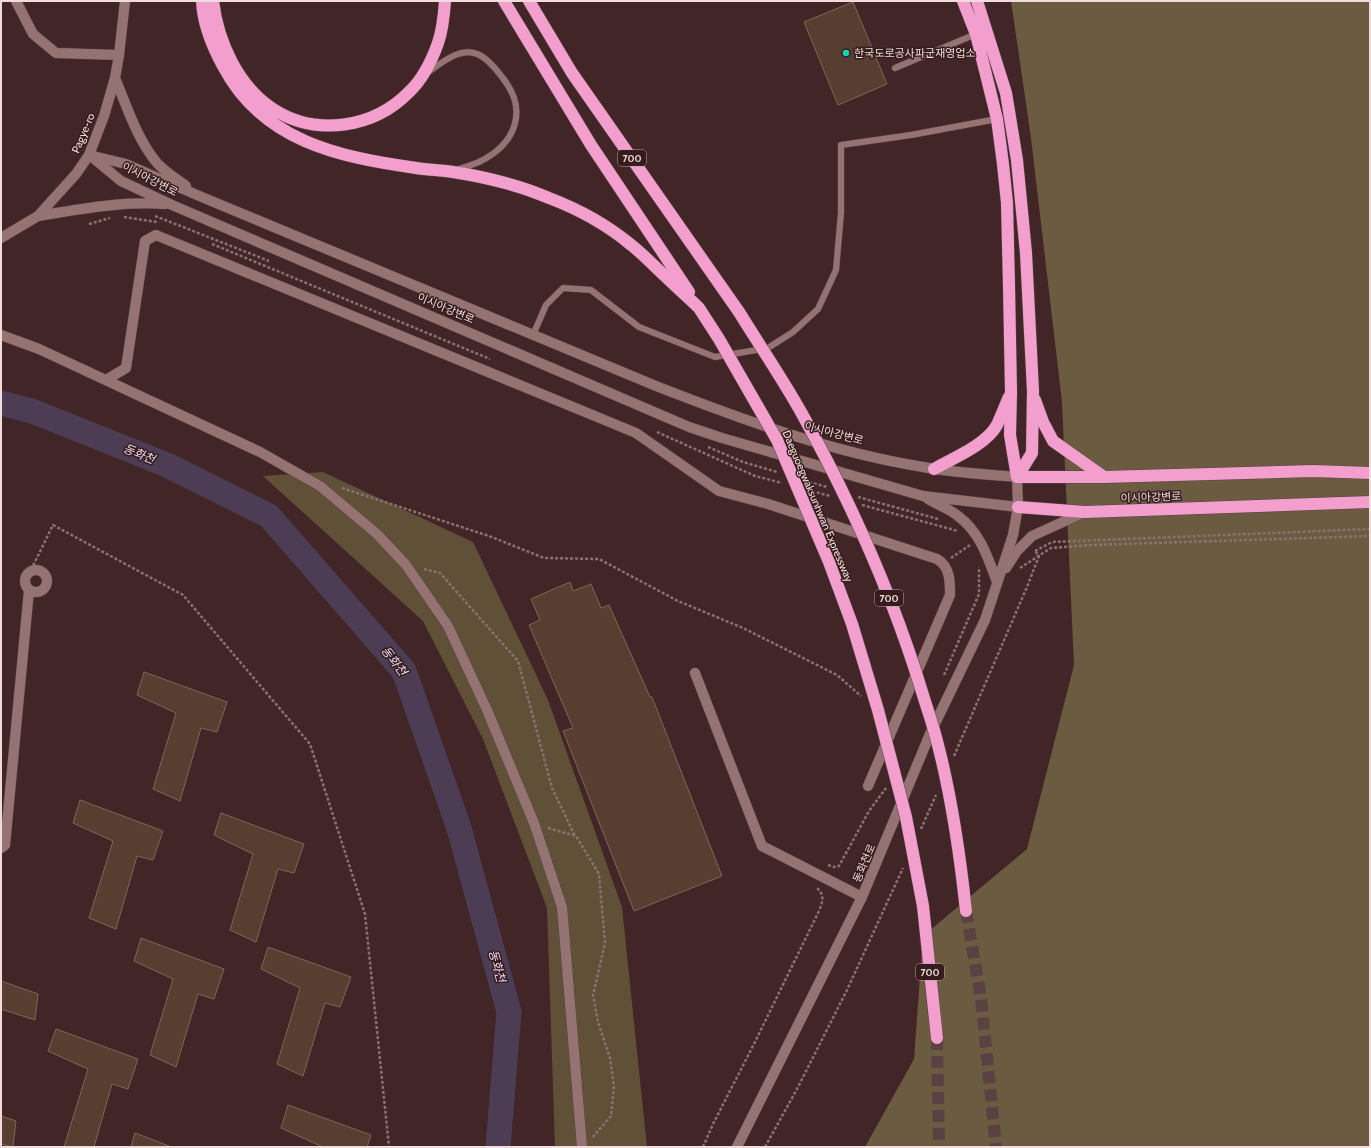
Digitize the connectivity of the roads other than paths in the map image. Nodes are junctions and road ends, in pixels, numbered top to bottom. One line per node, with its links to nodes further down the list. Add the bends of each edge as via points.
1 (16, 1): 11 (main road, via 33,34 56,53)
2 (125, 1): 11 (main road, Pagye-ro)
3 (202, 1): 17 (highway, via 206,26 214,49 228,75 256,109 277,127 329,151 416,168)
4 (213, 1): 13 (highway, via 223,41 244,82 273,109 289,117 323,126 356,123 389,109 409,92)
5 (445, 1): 13 (highway, via 444,19 438,42)
6 (504, 1): 22 (highway, Daeguoegwaksunhwan Expressway / 700, via 591,145)
7 (963, 1): 10 (highway)
8 (977, 1): 26 (highway, via 1006,92 1017,160 1026,253)
9 (531, 3): 42 (highway, Daeguoegwaksunhwan Expressway / 700, bridge, via 572,73 739,312 800,411 849,505 880,574 912,657 938,743 949,792)
10 (976, 34): 12 (lane); 15 (highway)
11 (119, 55): 14 (main road, Pagye-ro)
12 (895, 68)
13 (422, 76): 17 (lane, via 448,59 462,53 474,53 495,68 506,82 515,102 517,117 513,130 505,142 479,162)
14 (115, 78): 16 (main road, Pagye-ro); 18 (main road, via 146,149 158,164)
15 (997, 119): 23 (lane, via 841,145 841,213 836,270 818,310 793,332 768,348 715,357 639,327 591,290 563,288 546,305); 27 (highway, via 1007,203)
16 (89, 155): 18 (main road, 이시아강변로, via 126,164); 19 (main road, 이시아강변로, via 121,181); 20 (main road, Pagye-ro, via 76,174)
17 (452, 172): 22 (highway, via 509,184 550,198 591,218 631,244)
18 (197, 195): 23 (main road, 이시아강변로)
19 (172, 205): 20 (main road, via 143,202 97,206); 32 (main road, 이시아강변로, via 689,427)
20 (38, 216): 21 (main road, Pagye-ro)
21 (1, 238)
22 (699, 308): 43 (highway, Daeguoegwaksunhwan Expressway / 700, bridge, via 777,440 829,562 852,624 906,817 923,906)
23 (533, 335): 28 (main road, 이시아강변로, via 744,419 830,447)
24 (3, 336): 25 (main road, via 39,349)
25 (106, 380): 39 (main road, via 126,368 146,241 156,235 636,433 719,491 768,504 937,559 944,564 950,578 950,595); 44 (main road, via 260,452 320,486 377,534 406,565 448,626 487,710 534,823 562,907)
26 (1033, 391): 30 (highway, via 1032,453); 31 (highway, via 1043,422 1053,442)
27 (1011, 392): 28 (highway, via 990,434 980,443); 30 (highway, via 1010,436)
28 (934, 469): 30 (main road, 이시아강변로)
29 (1370, 473): 31 (highway, 이시아강변로, via 1313,471)
30 (1017, 477): 31 (highway, 이시아강변로); 34 (main road)
31 (1104, 477)
32 (923, 496): 34 (main road, 이시아강변로); 36 (main road, via 958,515 972,528 984,548)
33 (1370, 502): 35 (highway, 이시아강변로)
34 (1018, 507): 35 (highway, 이시아강변로); 36 (main road, via 1013,535)
35 (1085, 512): 36 (main road, via 1032,536 1016,551)
36 (997, 582): 41 (main road, 동화천로, via 986,620 930,734)
37 (29, 590): 37 (main road, via 40,592 45,587 47,577 42,571 31,570 26,576 26,587); 40 (main road, via 5,845)
38 (695, 673): 41 (main road, via 762,846)
39 (868, 786)
40 (1, 848)
41 (862, 897): 45 (main road, 동화천로)
42 (966, 911)
43 (937, 1038)
44 (585, 1144)
45 (737, 1147)

